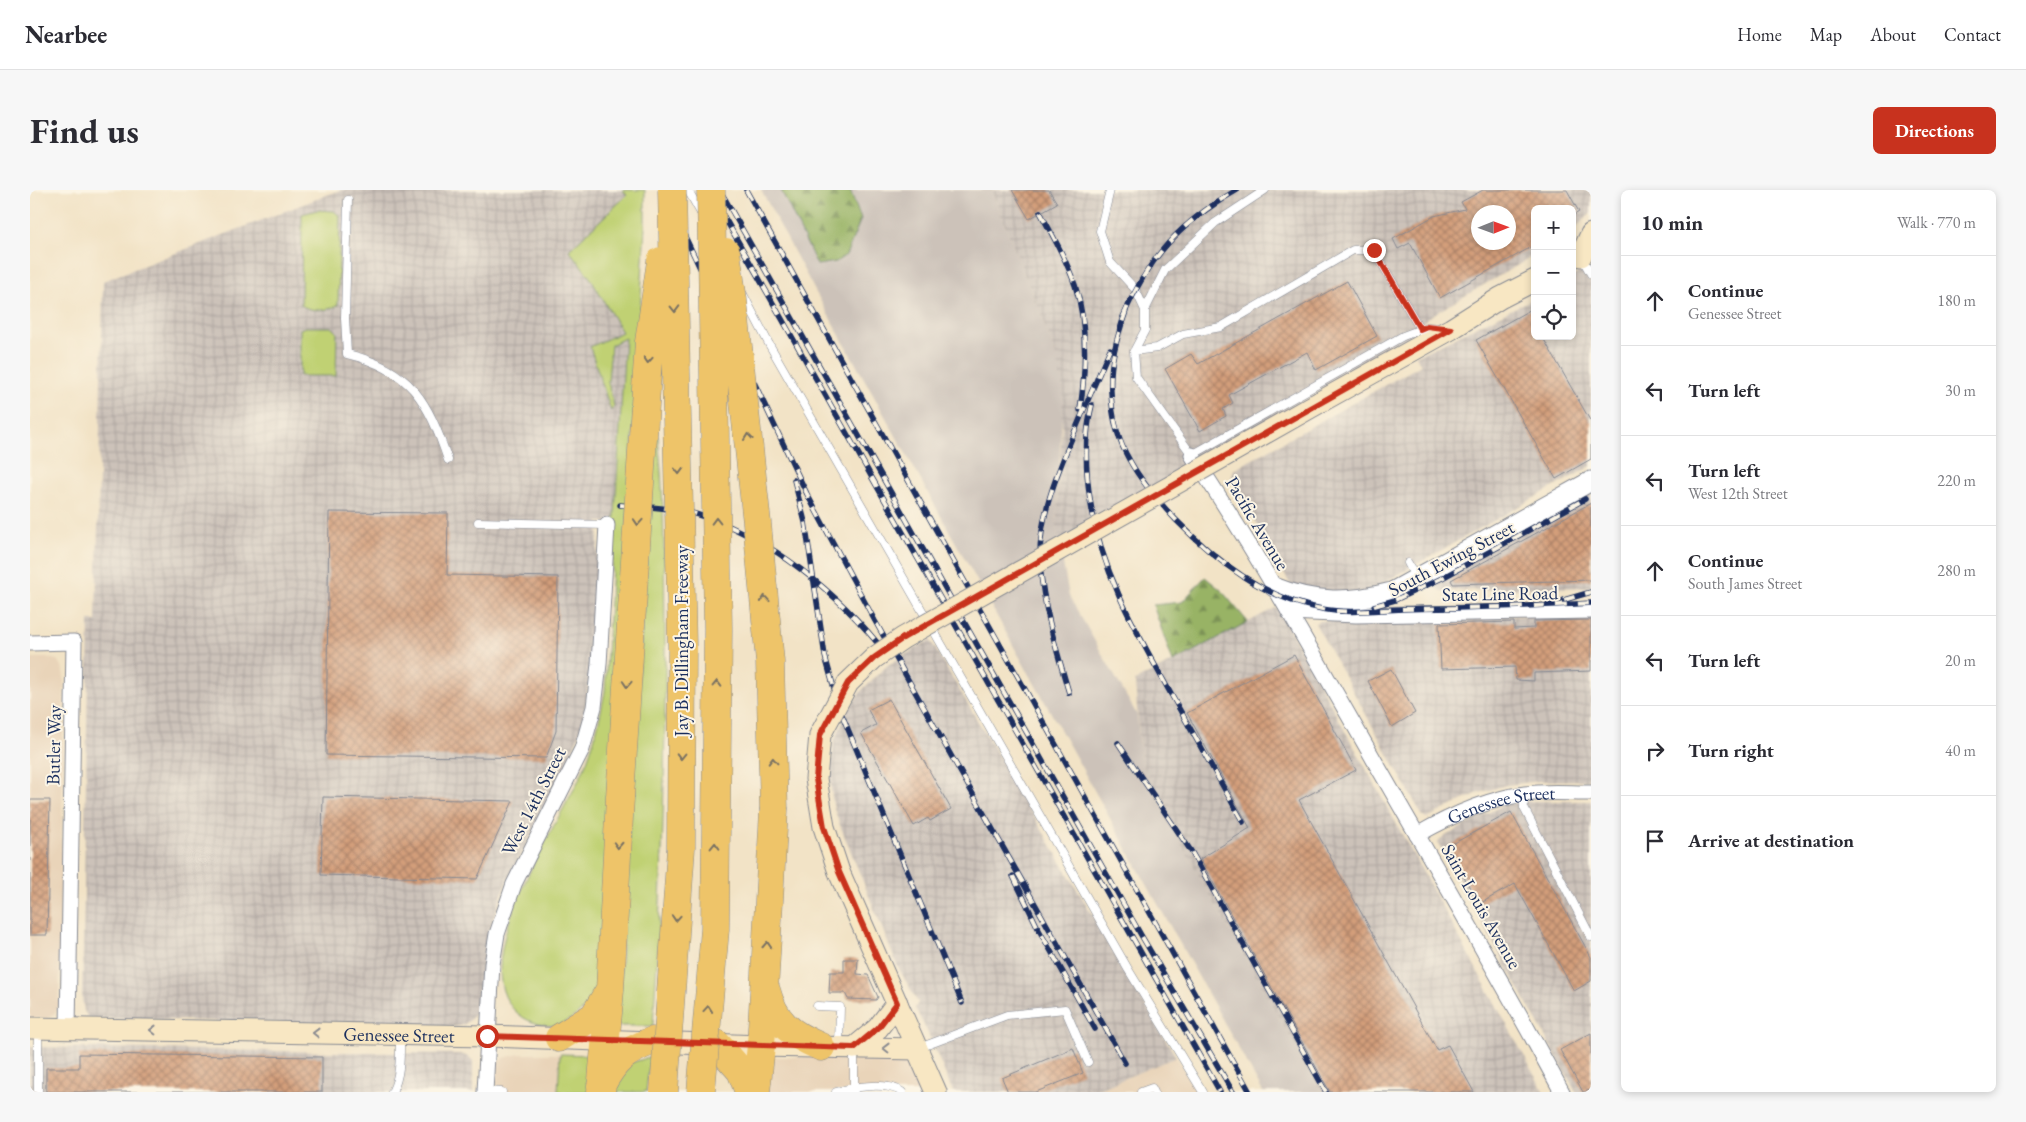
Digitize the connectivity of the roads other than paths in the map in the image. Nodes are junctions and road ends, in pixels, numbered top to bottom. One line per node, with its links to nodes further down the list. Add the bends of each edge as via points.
1 (672, 190): 30 (highway, one-way to 30, bridge, via 649,342); 51 (highway, Jay B. Dillingham Freeway, one-way to 51, bridge, via 682,636 681,838)
2 (688, 190): 60 (lane, via 769,344 1128,969)
3 (711, 190): 52 (highway, Jay B. Dillingham Freeway, one-way to 3, bridge, via 715,909 718,630)
4 (716, 190): 29 (highway, one-way to 4, bridge, via 774,810 770,662 733,300)
5 (1110, 190): 11 (lane, via 1100,231 1110,262 1135,290)
6 (1266, 190): 11 (lane, via 1215,223 1165,270)
7 (348, 200): 16 (lane, via 346,354 370,359 398,375 424,400)
8 (1591, 234): 9 (main road)
9 (1584, 260)
10 (1531, 282): 13 (main road)
11 (1145, 310): 14 (lane, via 1145,330)
12 (1420, 329): 13 (lane, via 1427,326); 14 (lane, via 1374,250 1353,250 1220,327 1184,334 1157,348); 15 (lane)
13 (1451, 329): 31 (main road, bridge, via 903,638 874,658 848,683 820,735 816,779 824,827 839,872)
14 (1134, 351): 15 (lane, via 1136,377)
15 (1192, 455): 20 (street, Pacific Avenue)
16 (448, 460)
17 (1591, 481): 20 (street, South Ewing Street, via 1412,571 1392,592 1356,600 1313,599)
18 (478, 522): 19 (lane)
19 (607, 526): 36 (street, West 14th Street, via 594,707 582,749 514,884 497,934)
20 (1274, 587): 22 (street, Pacific Avenue)
21 (1591, 611): 22 (street, State Line Road, via 1356,615)
22 (1289, 612): 26 (street, Saint Louis Avenue)
23 (30, 643): 34 (street, Butler Way, via 74,642)
24 (1591, 793): 25 (street, Genessee Street)
25 (1523, 794): 26 (street, Genessee Street, via 1475,806); 27 (lane, via 1524,808)
26 (1417, 835): 61 (street, Saint Louis Avenue)
27 (1589, 928): 28 (lane)
28 (1591, 937)
29 (764, 986): 41 (highway); 42 (highway, via 771,1009 783,1025 802,1039)
30 (610, 990): 37 (highway, via 594,1016); 38 (highway)
31 (897, 1003): 42 (main road, via 878,1028); 43 (main road)
32 (816, 1006): 42 (lane, via 840,1007)
33 (34, 1028): 34 (main road, Genessee Street); 47 (lane)
34 (68, 1029): 35 (main road, Genessee Street, one-way to 34)
35 (400, 1034): 36 (main road, Genessee Street); 48 (lane, via 400,1061)
36 (487, 1036): 37 (main road, Genessee Street); 49 (street, West 14th Street)
37 (559, 1038): 38 (main road, Genessee Street)
38 (605, 1040): 39 (main road, Genessee Street); 45 (highway)
39 (652, 1042): 40 (main road, Genessee Street); 45 (highway, via 634,1048 618,1060)
40 (717, 1044): 41 (main road, Genessee Street); 53 (highway, via 741,1071)
41 (761, 1046): 42 (main road, Genessee Street); 54 (highway)
42 (838, 1047): 43 (main road, Genessee Street, one-way to 42); 46 (lane)
43 (917, 1049): 44 (lane, via 1007,1014 1065,1009); 57 (main road)
44 (1088, 1062)
45 (601, 1089)
46 (854, 1089): 55 (lane); 56 (lane, via 886,1087)
47 (38, 1092)
48 (392, 1092)
49 (485, 1092): 50 (lane)
50 (502, 1092)
51 (664, 1092)
52 (701, 1092)
53 (749, 1092)
54 (756, 1092)
55 (836, 1092)
56 (902, 1092)
57 (936, 1092)
58 (1142, 1092): 59 (lane, via 1152,1088)
59 (1154, 1092)
60 (1203, 1092)
61 (1562, 1092)

